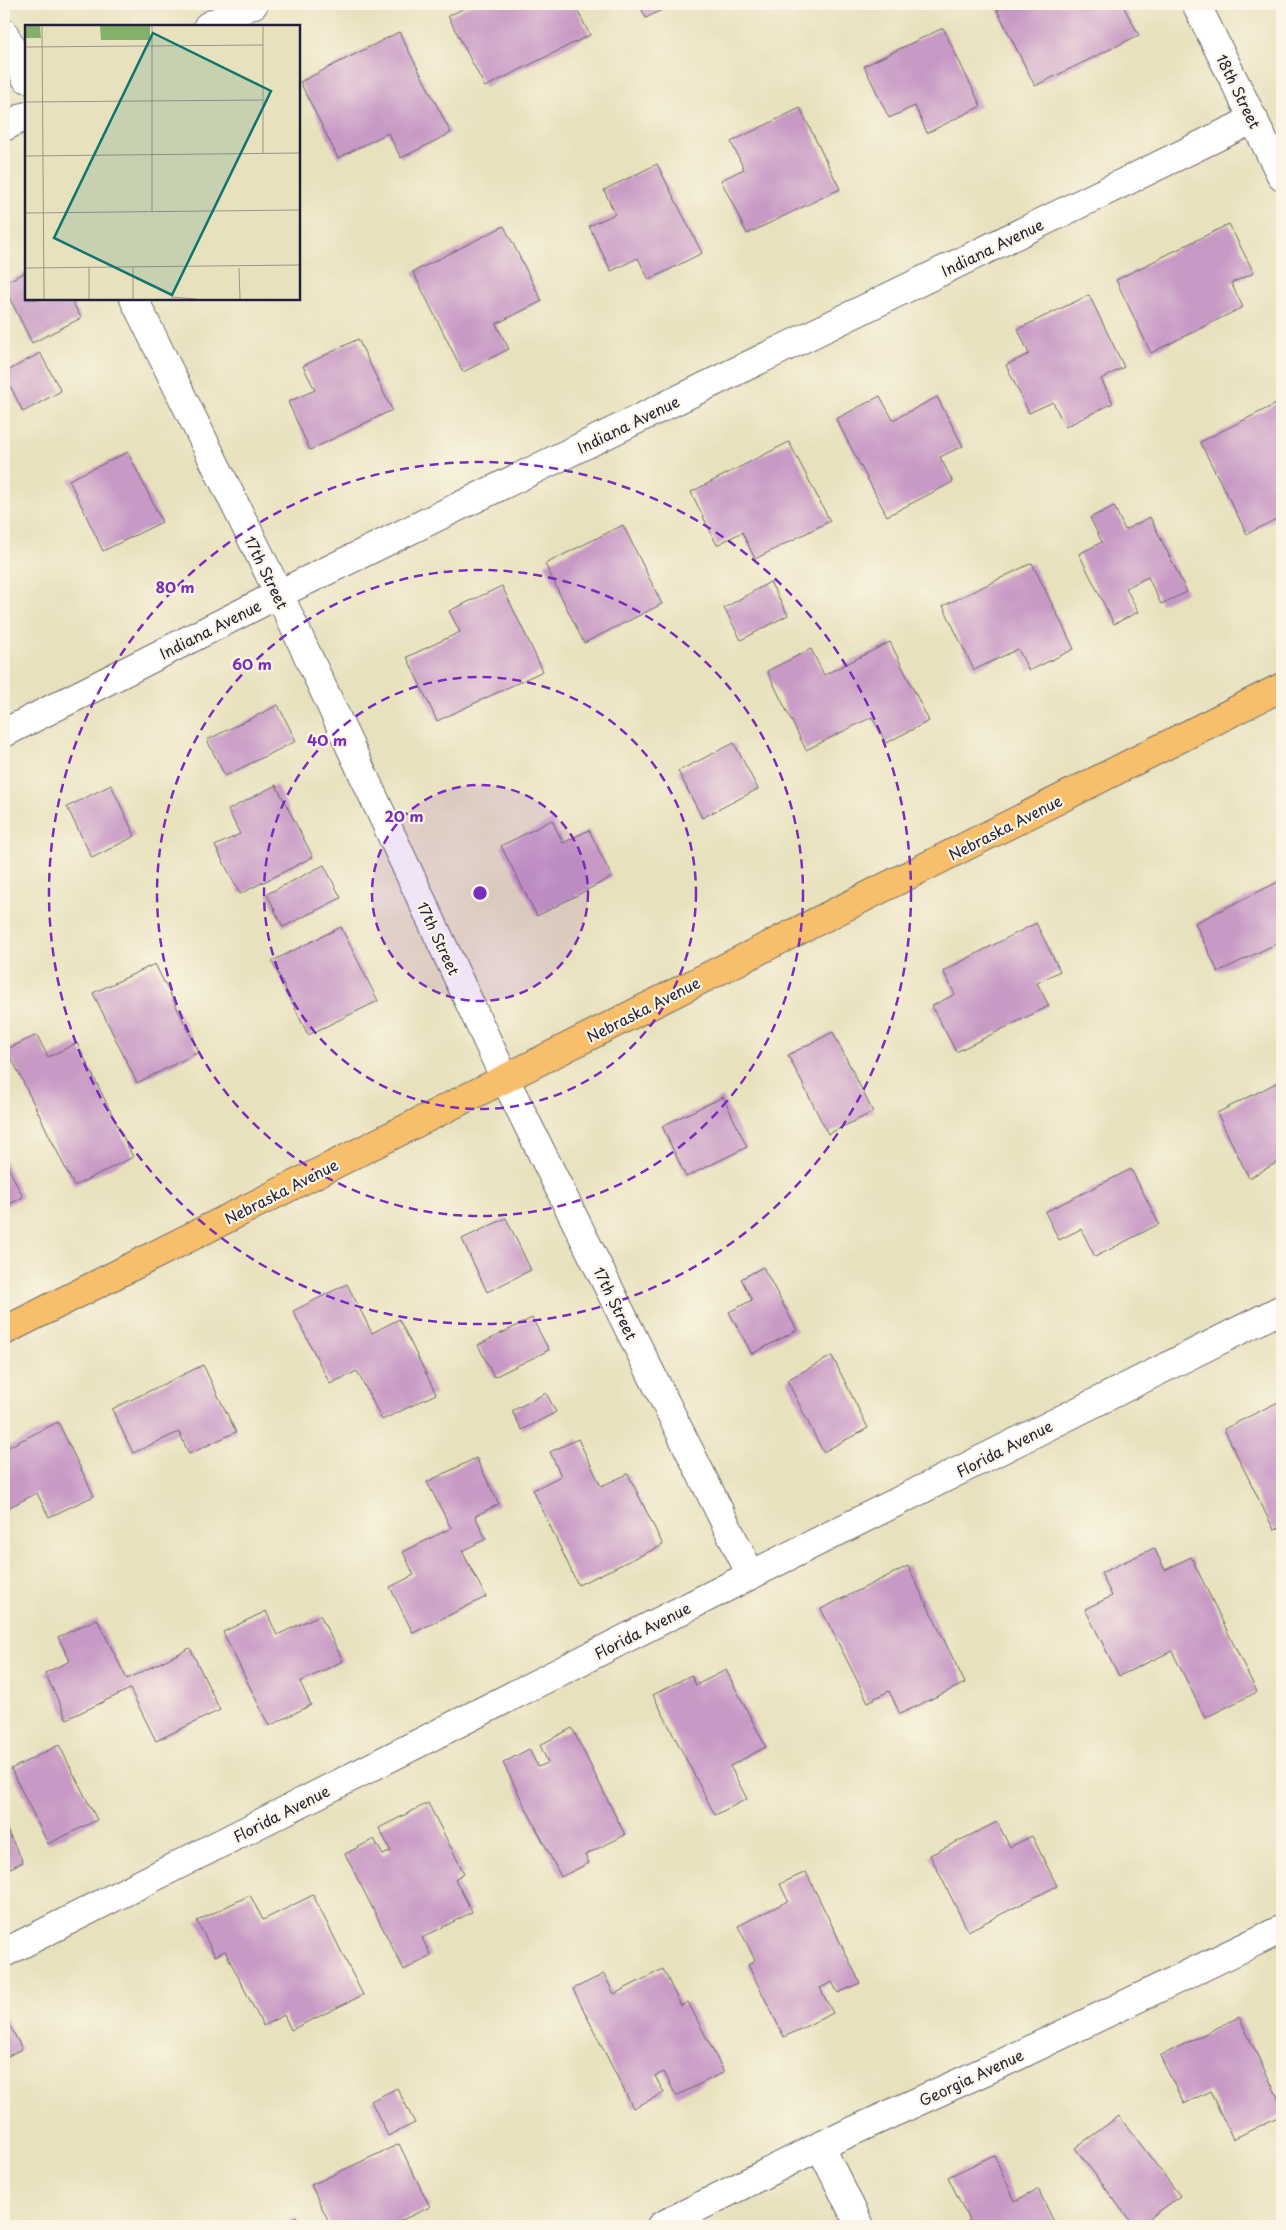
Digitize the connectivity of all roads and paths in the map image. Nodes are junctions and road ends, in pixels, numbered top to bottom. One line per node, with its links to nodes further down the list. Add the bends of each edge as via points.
1 (254, 4): 3 (street)
2 (1196, 4): 7 (street, 18th Street)
3 (210, 25)
4 (4, 33): 5 (street)
5 (25, 76)
6 (25, 116): 8 (street)
7 (1254, 119): 9 (street, 18th Street); 11 (street, Indiana Avenue)
8 (4, 127)
9 (1282, 178)
10 (134, 300): 11 (street, 17th Street)
11 (278, 594): 13 (street, Indiana Avenue); 14 (street, 17th Street)
12 (1282, 687): 14 (main road, Nebraska Avenue)
13 (4, 733)
14 (505, 1079): 16 (main road, Nebraska Avenue); 17 (street, 17th Street)
15 (1282, 1309): 17 (street, Florida Avenue)
16 (4, 1331)
17 (751, 1575): 19 (street, Florida Avenue)
18 (1282, 1929): 20 (street, Georgia Avenue, via 1009,2060)
19 (4, 1953)
20 (820, 2146): 21 (street, Georgia Avenue); 22 (street)
21 (661, 2226)
22 (860, 2226)

